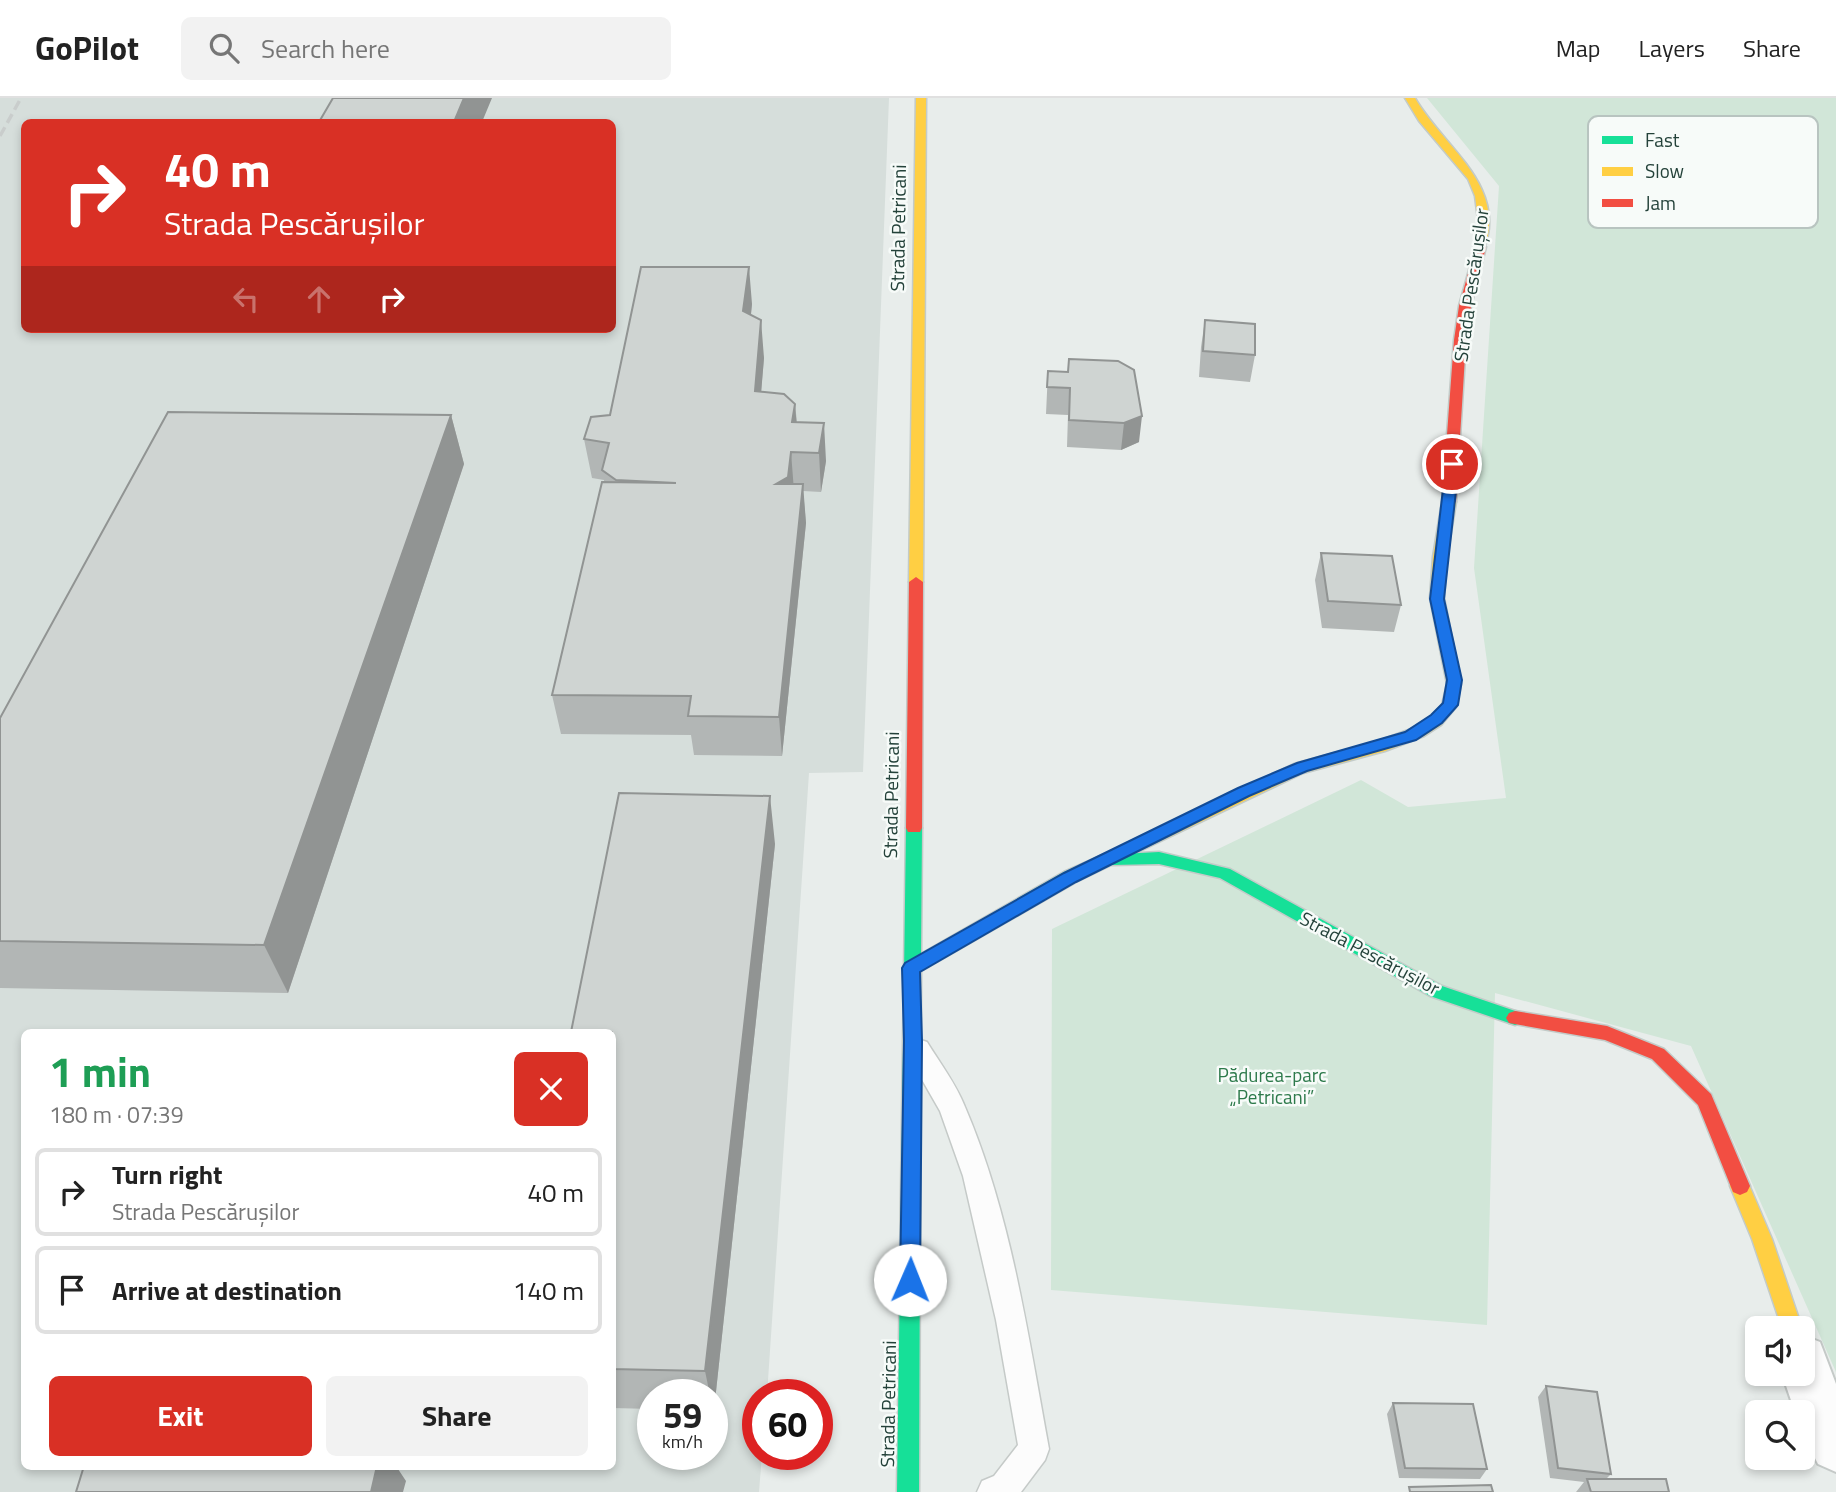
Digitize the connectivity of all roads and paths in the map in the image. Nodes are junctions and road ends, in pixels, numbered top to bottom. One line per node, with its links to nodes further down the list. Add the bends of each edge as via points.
1 (921, 98): 4 (street, Strada Petricani)
2 (1410, 98): 3 (street, Strada Pescărușilor, via 1415,113 1449,146 1478,184 1484,205 1463,318 1451,488 1437,599 1454,680 1451,705 1410,736 1303,767)
3 (1109, 859): 4 (street, Strada Pescărușilor); 6 (street, Strada Pescărușilor, via 1159,858 1224,873 1436,991 1514,1018 1607,1033 1658,1054 1705,1100)
4 (911, 968): 5 (street, Strada Petricani)
5 (913, 1041): 9 (street, Strada Petricani); 10 (lane, via 952,1107 977,1176 1030,1423 1034,1449 1004,1489)
6 (1788, 1316)
7 (1811, 1386): 8 (street)
8 (1836, 1446)
9 (908, 1492)
10 (993, 1492)

